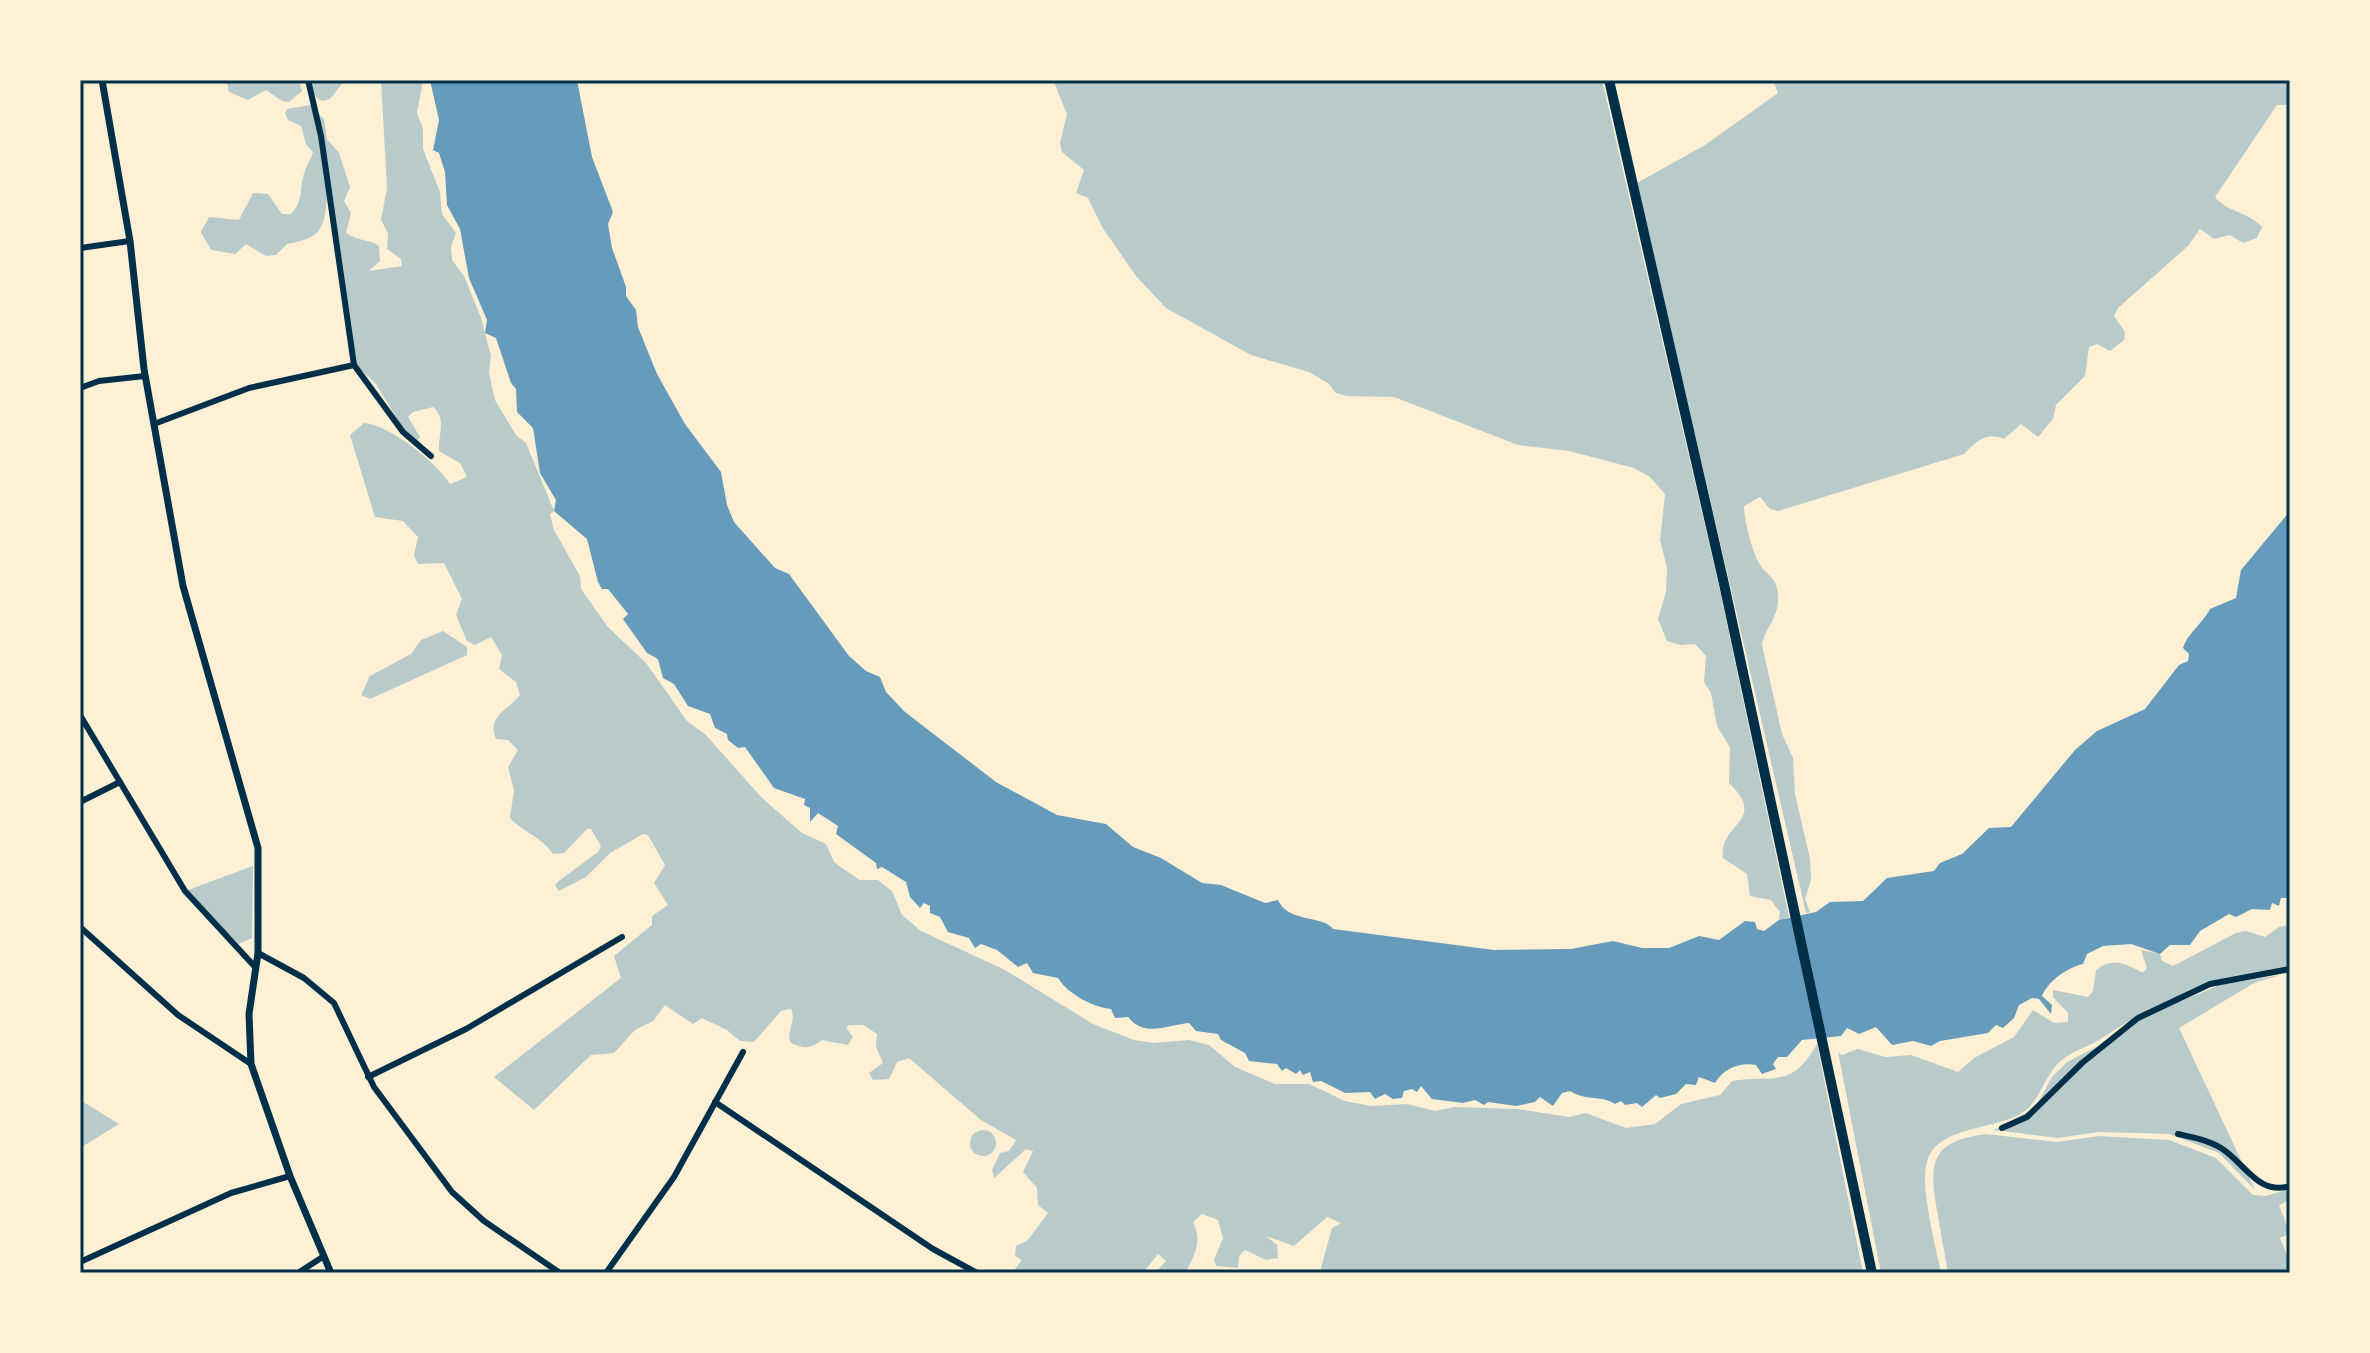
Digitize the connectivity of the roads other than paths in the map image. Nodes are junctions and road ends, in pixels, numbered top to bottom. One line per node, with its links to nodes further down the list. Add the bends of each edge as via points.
1 (102, 80): 4 (street)
2 (308, 80): 6 (street)
3 (1609, 80): 34 (highway)
4 (130, 241): 5 (street); 7 (street)
5 (80, 248)
6 (354, 365): 9 (street, via 249,388); 10 (street, via 403,432)
7 (145, 376): 8 (street); 9 (street)
8 (80, 388)
9 (154, 424): 16 (street, via 191,623 255,832)
10 (431, 456)
11 (80, 715): 12 (street)
12 (120, 782): 13 (street); 17 (street, via 185,891)
13 (80, 802)
14 (80, 927): 20 (street, via 178,1015)
15 (622, 937): 21 (street, via 466,1029)
16 (258, 953): 17 (street); 21 (street, via 304,978 334,1003)
17 (256, 968): 20 (street, via 248,1026)
18 (2290, 969): 23 (street, via 2210,984 2138,1018 2027,1117)
19 (743, 1052): 22 (street)
20 (251, 1064): 25 (street)
21 (368, 1077): 31 (street, via 452,1192)
22 (715, 1102): 32 (street, via 674,1177); 33 (street)
23 (2002, 1128)
24 (2178, 1134): 26 (street, via 2217,1146 2268,1189)
25 (290, 1176): 27 (street); 28 (street, via 231,1193)
26 (2290, 1186)
27 (324, 1256): 29 (street); 30 (street)
28 (80, 1262)
29 (298, 1273)
30 (331, 1273)
31 (560, 1273)
32 (606, 1273)
33 (977, 1273)
34 (1872, 1273)

